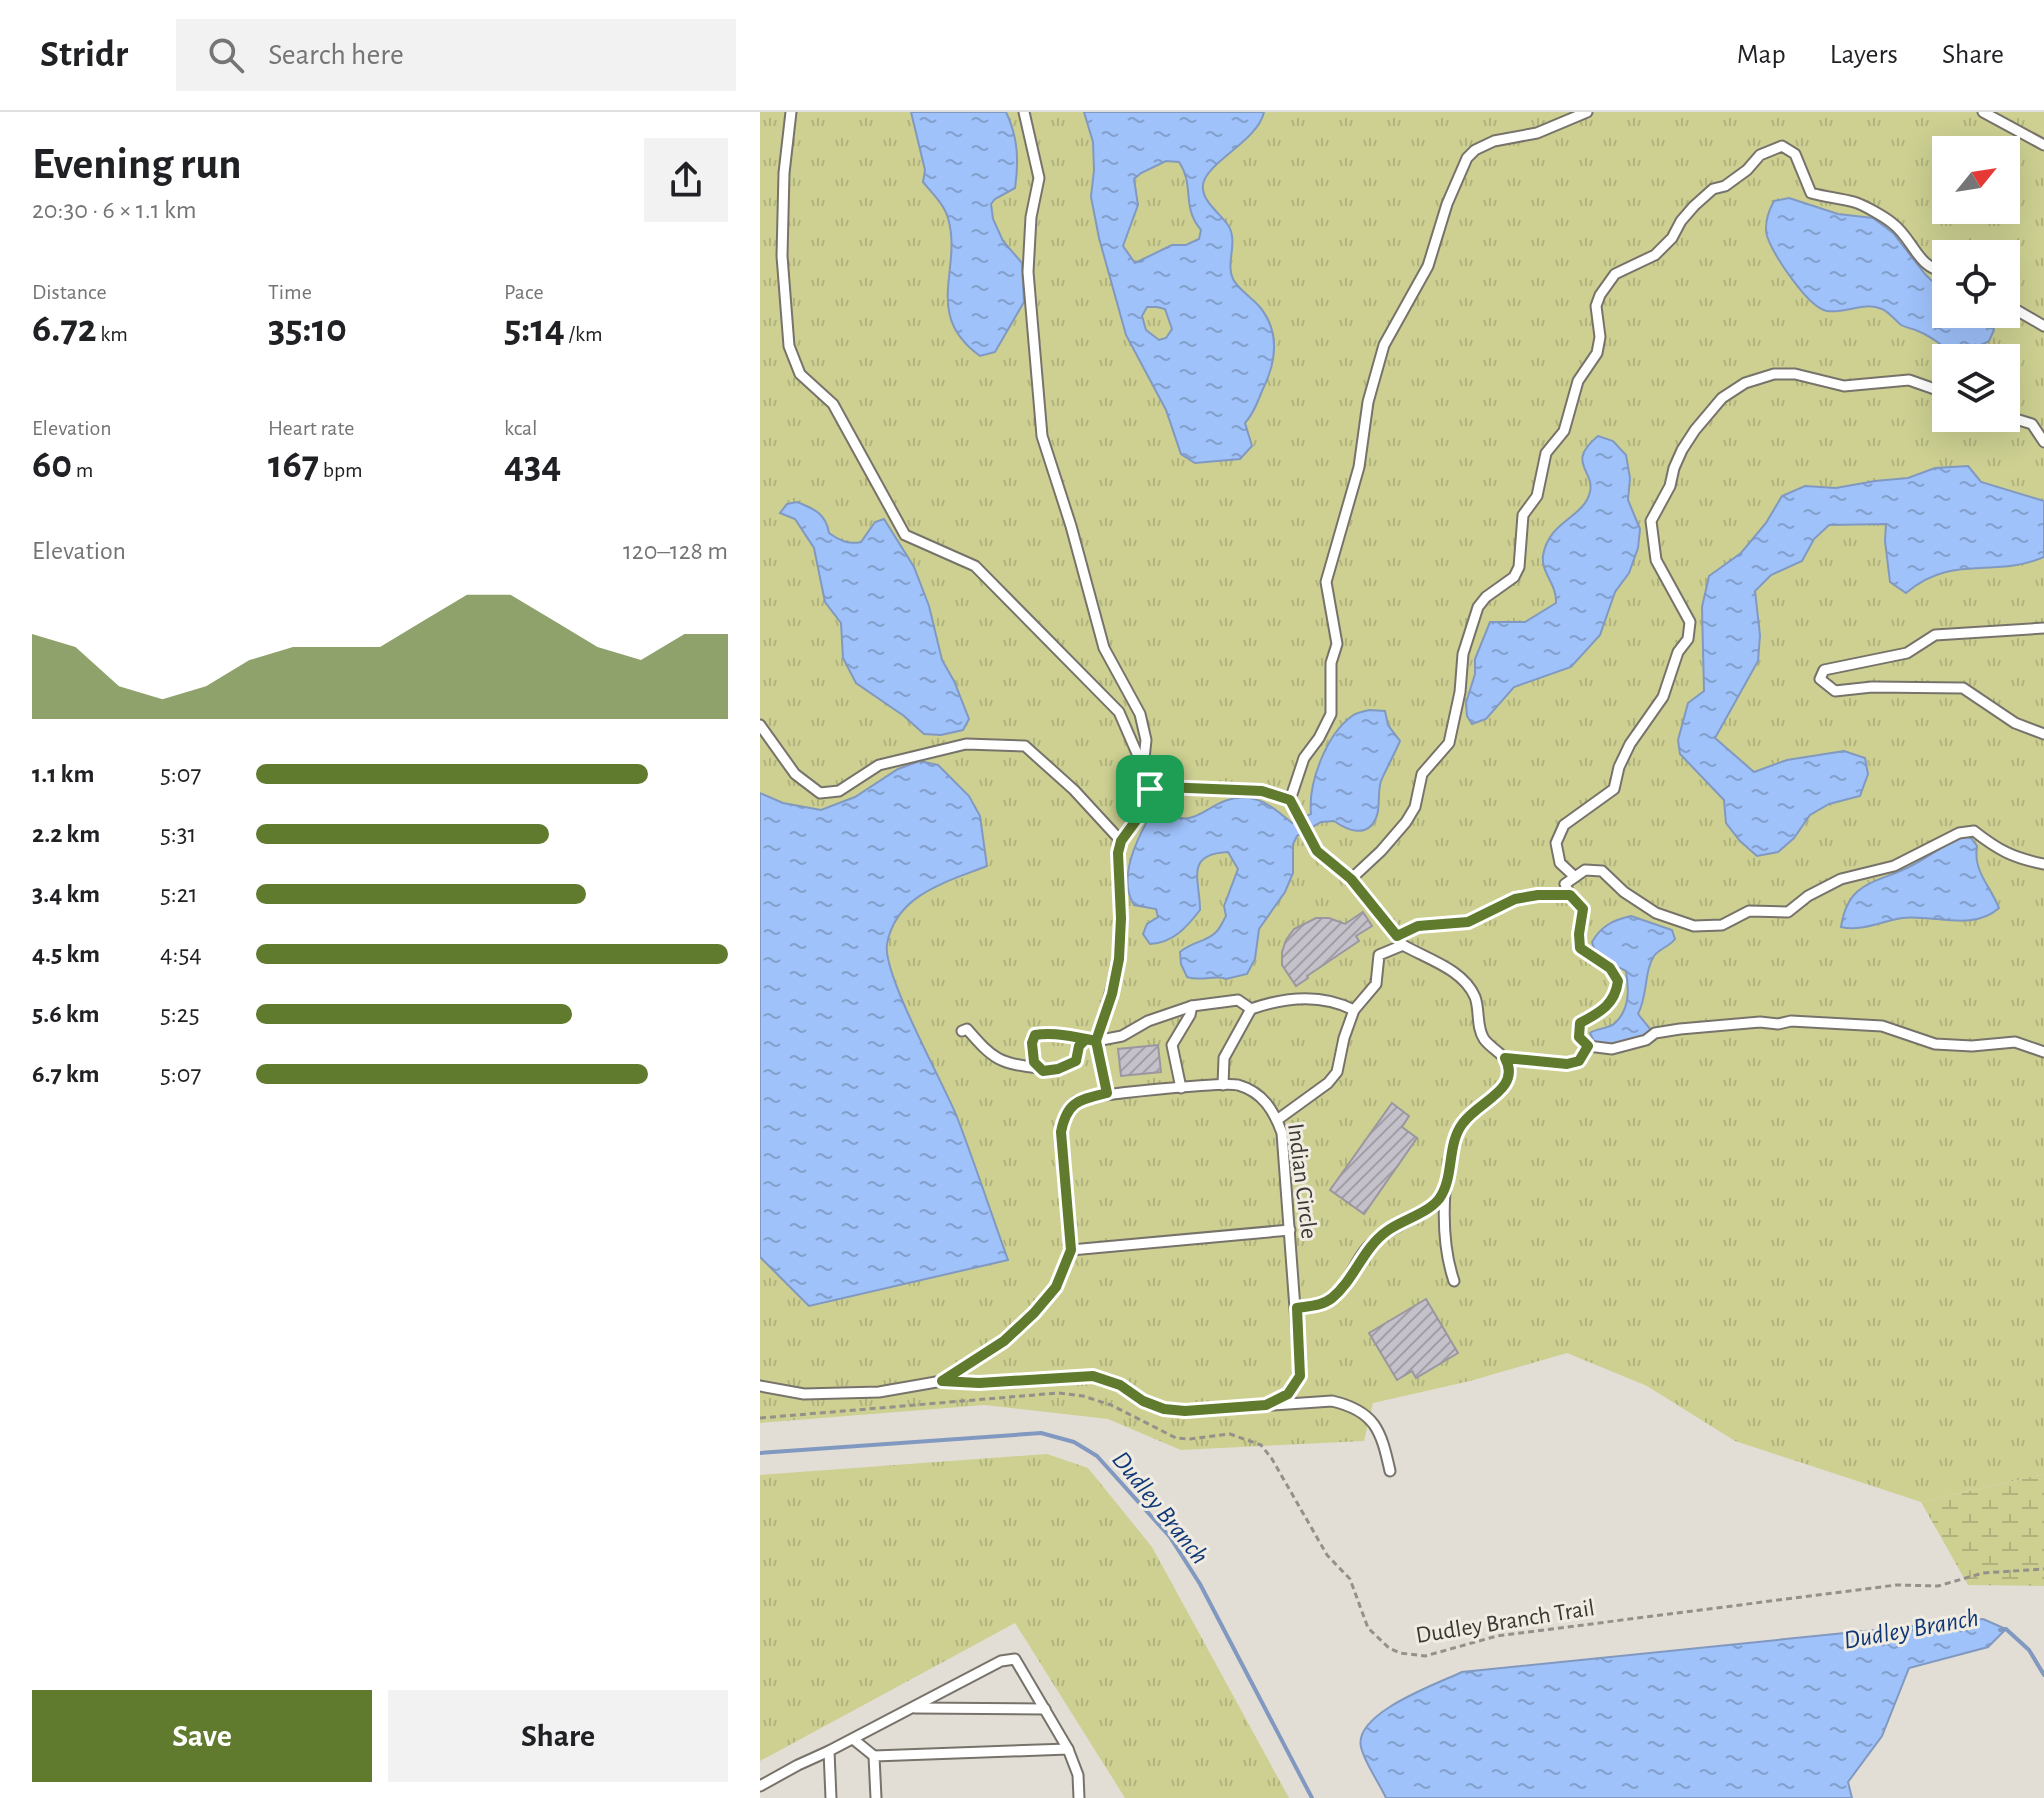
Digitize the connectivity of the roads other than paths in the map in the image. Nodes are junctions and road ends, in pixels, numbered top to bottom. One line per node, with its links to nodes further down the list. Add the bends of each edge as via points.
1 (791, 112): 15 (lane, via 782,256 789,346 800,374 833,404 905,535 975,566 1119,712)
2 (1024, 112): 15 (lane, via 1039,178 1028,258 1042,436 1104,648 1140,714 1146,740)
3 (1587, 112): 17 (lane, via 1537,133 1494,141 1467,158 1428,266 1384,345 1368,402 1359,467 1326,582 1337,644 1331,663 1331,714 1304,758)
4 (1983, 112): 5 (lane)
5 (2044, 145)
6 (1932, 267): 21 (lane, via 1921,261 1892,223 1856,202 1811,193 1795,154 1782,146 1713,189 1655,255 1615,274 1596,306 1597,353 1578,381 1564,431 1546,453 1537,496 1523,515 1519,567 1514,577 1486,597 1474,616 1449,743 1422,774 1406,822)
7 (2020, 312): 8 (lane)
8 (2044, 326)
9 (1932, 388): 20 (lane, via 1909,380 1844,386 1774,374 1722,398 1695,430 1651,521 1656,560 1690,622 1688,639 1678,652 1663,697 1630,744 1614,789 1564,825 1556,843 1560,863)
10 (2020, 420): 11 (lane, via 2032,424)
11 (2044, 442)
12 (2044, 628): 14 (lane, via 1935,635 1907,653 1824,670 1820,679 1835,691 1963,688 2015,723)
13 (760, 725): 18 (lane, via 795,774 820,793 839,791 879,765 966,744 1025,746)
14 (2044, 734)
15 (1143, 768): 16 (lane)
16 (1150, 789): 17 (lane, via 1262,791); 18 (lane)
17 (1290, 800): 21 (lane, via 1317,851)
18 (1121, 841): 28 (lane, via 1119,959 1112,994)
19 (2044, 864): 20 (lane, via 2015,858 1974,831 1959,833 1908,861 1841,879 1788,912 1749,911 1722,925 1694,926 1656,913 1602,871 1585,870)
20 (1575, 877): 22 (lane, via 1565,884)
21 (1351, 879): 23 (lane)
22 (1570, 895): 23 (lane, via 1515,899 1468,922 1418,926); 29 (lane, via 1583,909 1580,948 1610,968 1618,981 1616,997 1580,1023 1579,1037)
23 (1400, 941): 26 (lane, via 1379,955 1376,984); 31 (lane, via 1467,985 1476,999 1483,1038)
24 (1192, 1006): 25 (lane, via 1238,1000); 28 (lane, via 1122,1036); 34 (lane, via 1172,1045)
25 (1251, 1009): 26 (lane, via 1276,1000 1323,998); 33 (lane, via 1224,1058)
26 (1354, 1010): 36 (lane, via 1337,1072)
27 (962, 1031): 32 (lane, via 967,1029 987,1052 1008,1065)
28 (1091, 1040): 32 (lane, via 1079,1046 1076,1061 1058,1069); 32 (lane, via 1035,1035 1034,1062); 35 (lane)
29 (1588, 1046): 30 (lane, via 1612,1049 1680,1029 1791,1021 1882,1026 1935,1044 2015,1042); 31 (lane, via 1579,1061 1567,1064)
30 (2044, 1052)
31 (1505, 1058): 37 (lane, via 1509,1079 1459,1126)
32 (1041, 1068)
33 (1223, 1085): 34 (lane, Indian Circle); 36 (lane, Indian Circle, via 1257,1094)
34 (1181, 1088): 35 (lane, Indian Circle)
35 (1107, 1093): 39 (lane, Indian Circle, via 1077,1101 1064,1114)
36 (1277, 1120): 38 (lane, Indian Circle)
37 (1446, 1187): 40 (lane, via 1443,1214); 41 (lane, via 1437,1202 1366,1249 1334,1296)
38 (1290, 1230): 39 (lane); 41 (lane, Indian Circle)
39 (1071, 1250): 42 (lane, Indian Circle, via 1056,1287 1034,1313 1004,1341)
40 (1454, 1281)
41 (1297, 1308): 44 (lane, Indian Circle, via 1300,1376 1288,1394)
42 (942, 1381): 43 (lane, via 879,1392 819,1394); 44 (lane, via 1093,1376 1164,1409)
43 (760, 1386)
44 (1266, 1405): 45 (lane, via 1332,1401 1355,1406 1372,1419)
45 (1390, 1471)
46 (912, 1708): 47 (lane); 47 (lane, via 1001,1661 1015,1659); 48 (lane)
47 (1045, 1709): 49 (lane)
48 (853, 1739): 50 (lane); 51 (lane)
49 (1068, 1749): 51 (lane); 55 (lane, via 1078,1775)
50 (829, 1751): 52 (lane); 53 (lane)
51 (874, 1756): 54 (lane)
52 (760, 1786)
53 (831, 1798)
54 (876, 1798)
55 (1079, 1798)

